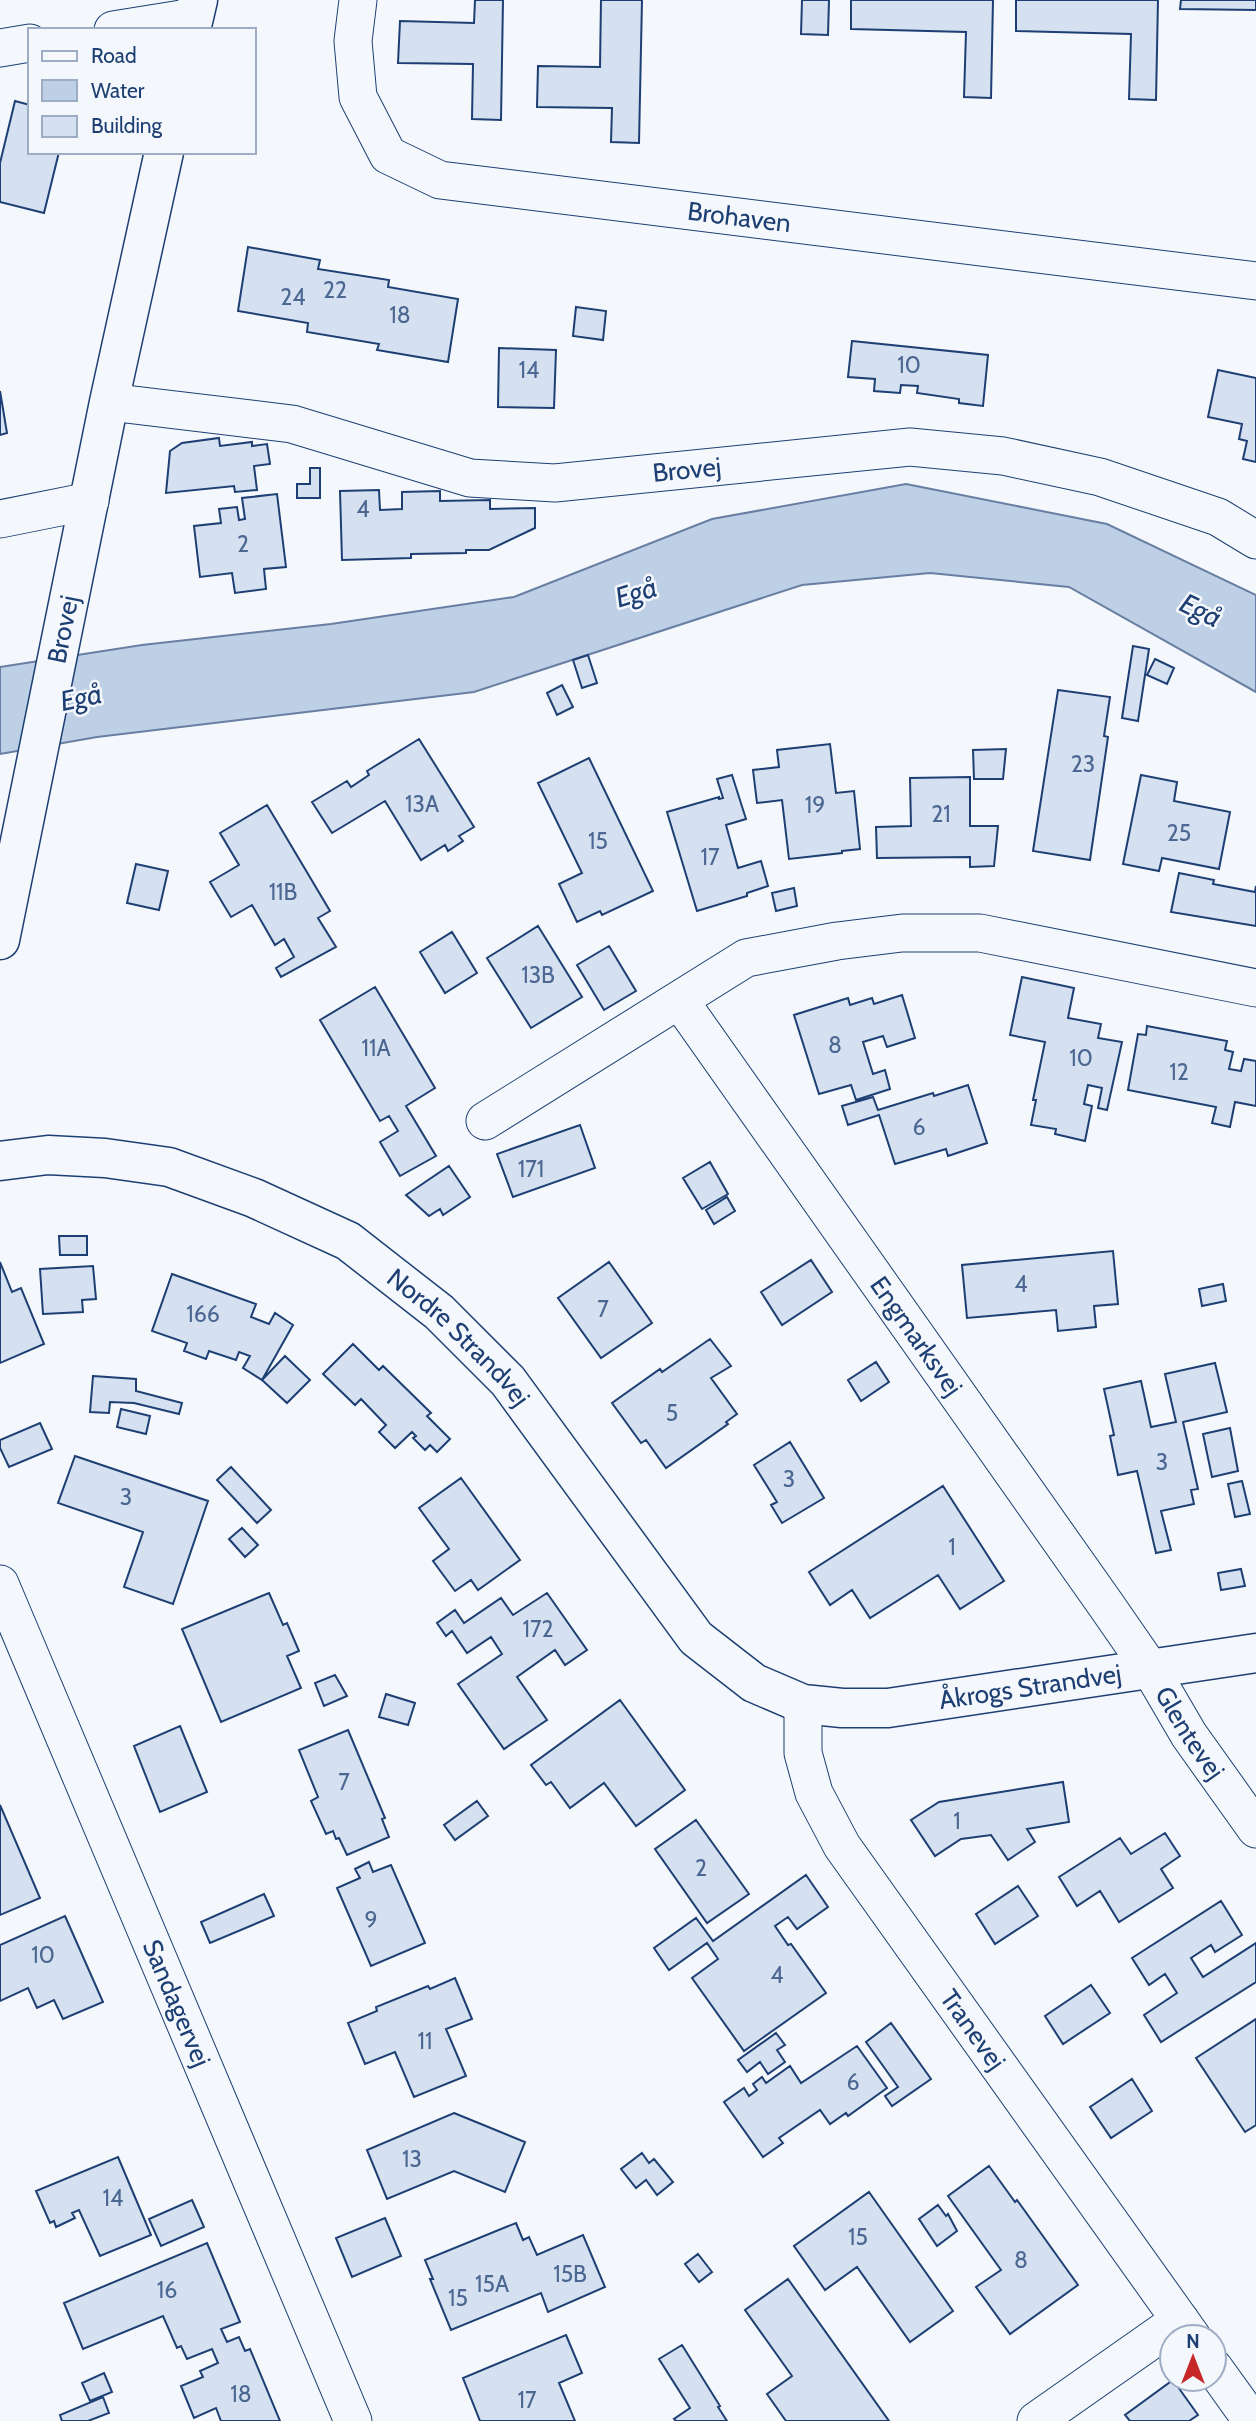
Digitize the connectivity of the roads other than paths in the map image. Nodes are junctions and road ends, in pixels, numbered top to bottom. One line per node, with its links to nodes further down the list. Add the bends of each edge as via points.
1 (358, 0): 7 (street, Brohaven, via 353,41 358,97 388,155 440,180)
2 (194, 16): 3 (street)
3 (125, 28)
4 (28, 43): 5 (street)
5 (0, 48)
6 (164, 154): 8 (street, Brovej)
7 (1256, 281)
8 (110, 402): 9 (street, Brovej); 11 (street, Brovej, via 292,424 470,478 555,483 909,447 1003,456 1100,477 1218,517)
9 (90, 501): 10 (street); 12 (street, Brovej)
10 (0, 519)
11 (1256, 540)
12 (0, 940)
13 (1256, 988): 14 (street, via 980,933 902,933 746,958)
14 (680, 1001): 15 (street); 19 (street, Engmarksvej)
15 (485, 1121)
16 (0, 1161): 20 (street, Nordre Strandvej, via 48,1155 169,1167 254,1198 348,1241 439,1312 508,1381 696,1638 754,1683)
17 (0, 1584): 25 (street, Sandagervej)
18 (1256, 1653): 19 (street, Åkrogs Strandvej)
19 (1151, 1670): 20 (street, Åkrogs Strandvej, via 888,1708); 21 (street, Glentevej, via 1189,1735)
20 (803, 1704): 22 (street, Tranevej, via 803,1753 814,1793 842,1846)
21 (1256, 1829)
22 (1182, 2323)
23 (1158, 2345): 26 (street)
24 (1228, 2388): 27 (street)
25 (353, 2421)
26 (1035, 2421)
27 (1252, 2421)

